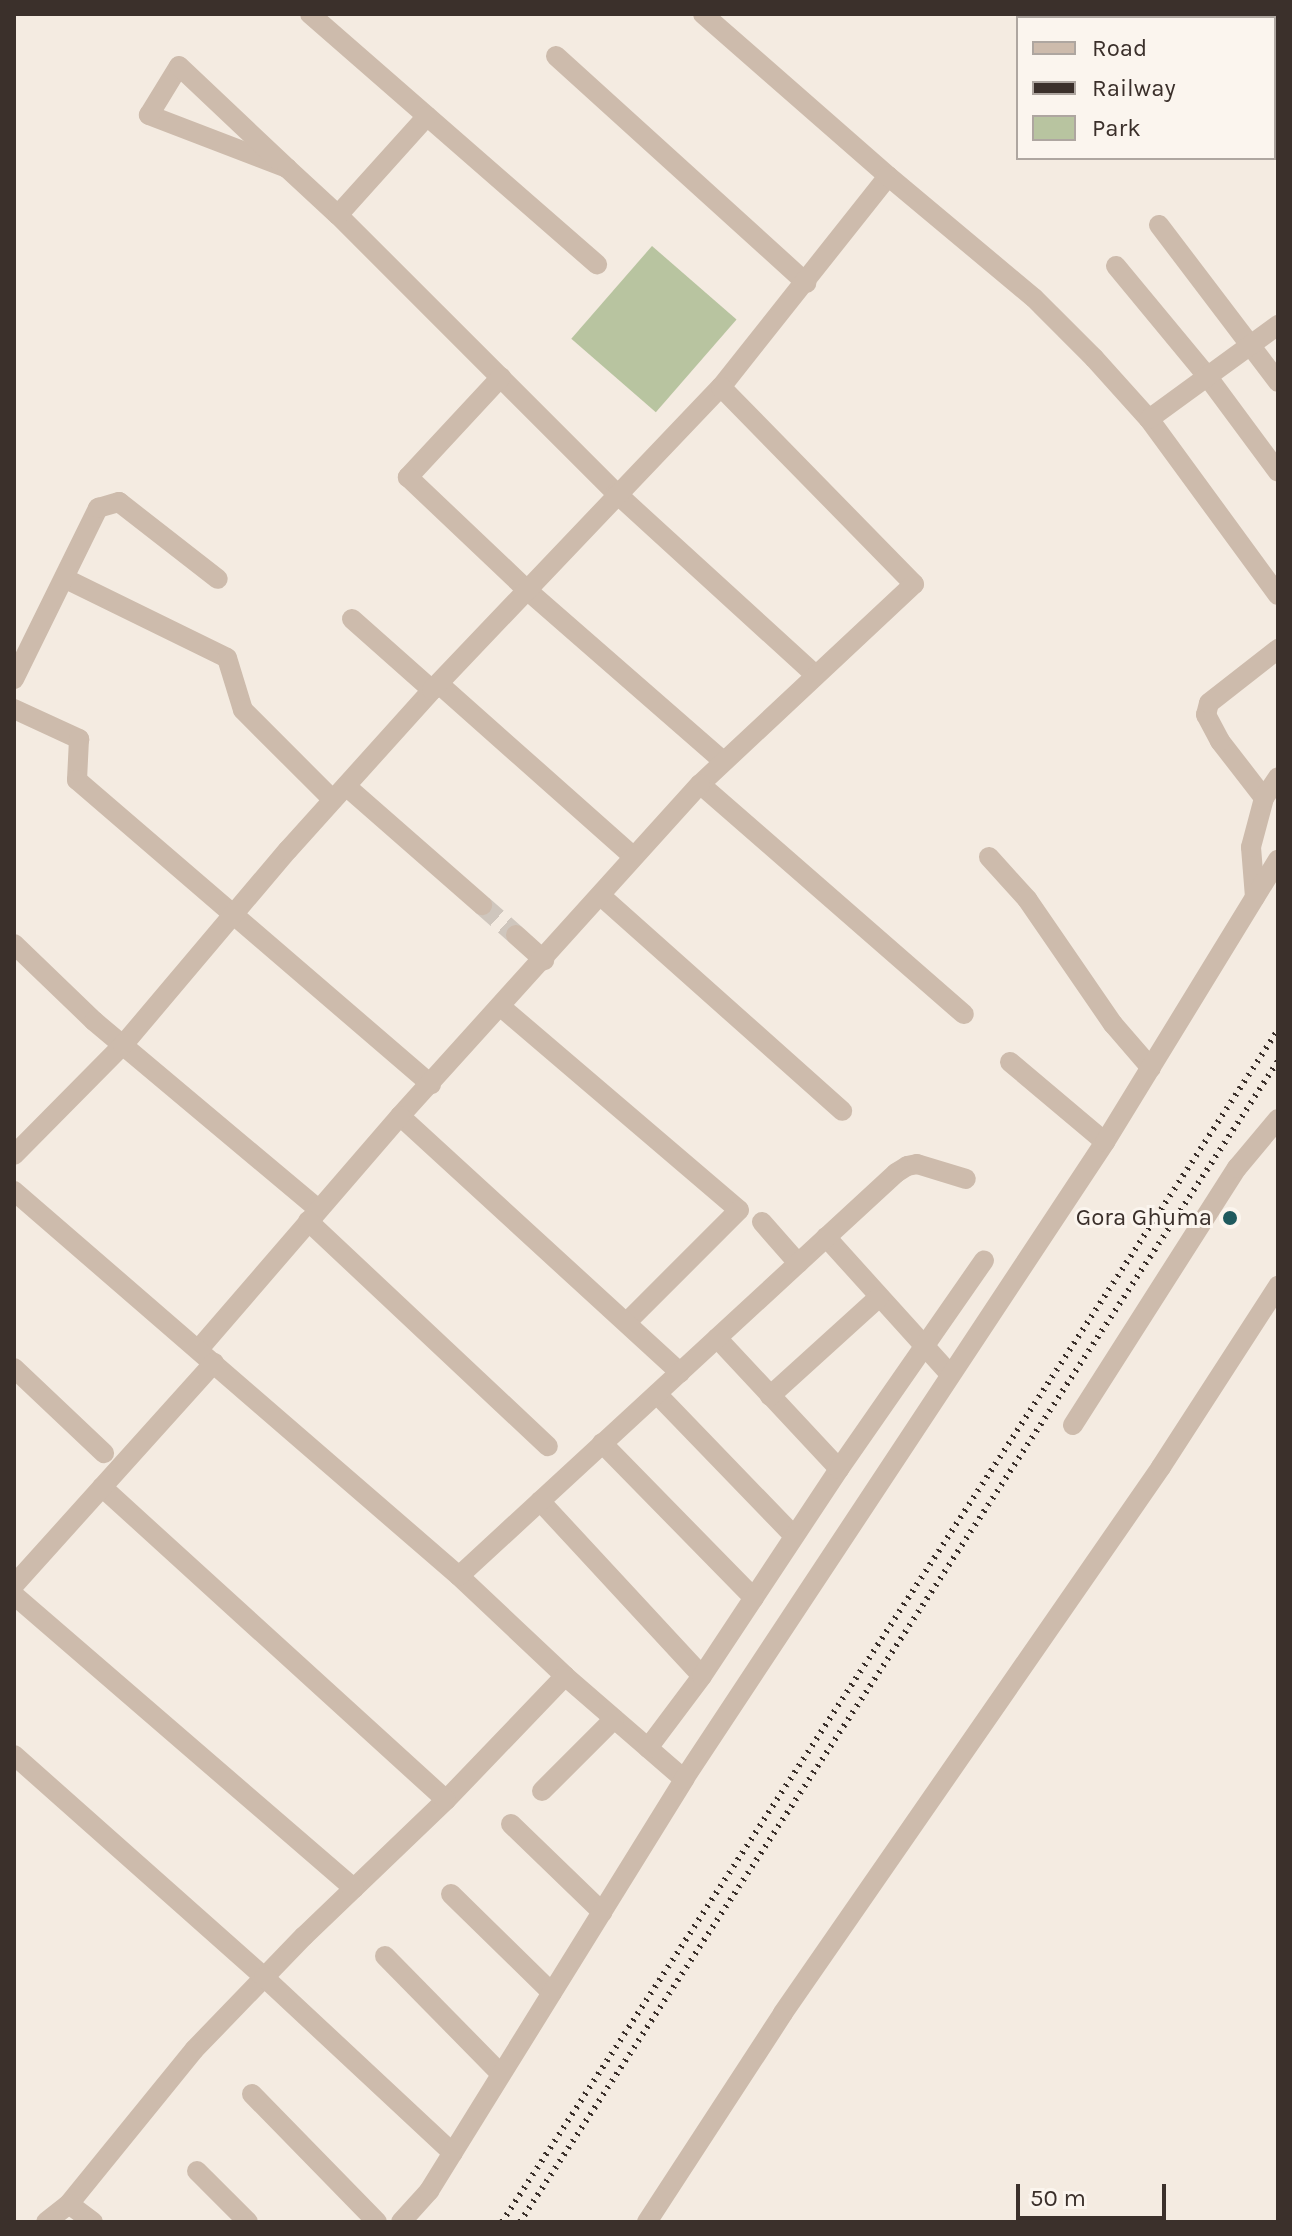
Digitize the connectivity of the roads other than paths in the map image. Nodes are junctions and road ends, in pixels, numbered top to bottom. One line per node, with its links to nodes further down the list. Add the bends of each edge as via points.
1 (310, 14): 4 (street)
2 (703, 14): 6 (street)
3 (556, 56): 11 (street)
4 (427, 116): 7 (street); 9 (street)
5 (287, 168): 5 (street, via 190,77 179,66 149,115); 7 (street)
6 (888, 176): 11 (street); 18 (street, via 1034,298)
7 (338, 215): 15 (street)
8 (1159, 225): 13 (street)
9 (597, 264)
10 (1116, 266): 14 (street)
11 (806, 283): 17 (street)
12 (1278, 325): 13 (street)
13 (1250, 347): 14 (street); 16 (street)
14 (1207, 376): 18 (street); 19 (street)
15 (501, 377): 20 (street); 25 (street, via 408,477)
16 (1278, 382)
17 (721, 387): 20 (street); 29 (street, via 914,584)
18 (1149, 419): 22 (street)
19 (1278, 472)
20 (616, 493): 25 (street); 29 (street)
21 (1278, 558): 22 (street)
22 (1261, 572): 26 (street)
23 (66, 579): 24 (street, via 98,508 119,502); 30 (street); 36 (street, via 227,658 243,710)
24 (218, 579)
25 (527, 590): 31 (street); 33 (street)
26 (1278, 595)
27 (352, 619): 31 (street)
28 (1278, 649): 37 (street, via 1209,703 1206,715)
29 (814, 674): 33 (street)
30 (14, 679)
31 (436, 687): 36 (street); 38 (street)
32 (14, 709): 44 (street, via 79,739 77,780)
33 (723, 761): 35 (street)
34 (1278, 777): 37 (street)
35 (700, 784): 38 (street); 49 (street)
36 (340, 793): 43 (street); 44 (street)
37 (1264, 798): 42 (street, via 1251,847)
38 (633, 856): 41 (street)
39 (989, 857): 52 (street, via 1027,899 1113,1024)
40 (1278, 860): 42 (street)
41 (601, 896): 47 (street); 54 (street)
42 (1255, 897): 52 (street)
43 (482, 905)
44 (234, 916): 50 (street); 53 (street)
45 (516, 935): 47 (street)
46 (14, 944): 50 (street)
47 (544, 960): 48 (street)
48 (500, 1006): 53 (street); 68 (street, via 739,1210)
49 (964, 1014)
50 (123, 1045): 58 (street); 61 (street)
51 (1010, 1062): 57 (street)
52 (1151, 1068): 57 (street)
53 (431, 1085): 55 (street)
54 (842, 1111)
55 (400, 1116): 61 (street); 68 (street)
56 (1278, 1119): 77 (street, via 1237,1168)
57 (1105, 1142): 74 (street)
58 (14, 1155)
59 (966, 1179): 63 (street, via 917,1164 907,1166)
60 (14, 1191): 71 (street)
61 (313, 1215): 71 (street); 79 (street)
62 (762, 1222): 65 (street)
63 (826, 1237): 65 (street); 67 (street)
64 (984, 1260): 70 (street)
65 (798, 1263): 69 (street)
66 (1278, 1286): 114 (street, via 1161,1467 783,2013)
67 (879, 1297): 70 (street); 76 (street)
68 (627, 1322): 73 (street)
69 (717, 1338): 73 (street); 76 (street)
70 (923, 1349): 74 (street); 81 (street)
71 (206, 1356): 82 (street); 85 (street)
72 (14, 1368): 80 (street)
73 (680, 1373): 75 (street)
74 (949, 1373): 94 (street)
75 (657, 1394): 78 (street); 84 (street)
76 (770, 1396): 81 (street)
77 (1073, 1425)
78 (602, 1443): 83 (street); 88 (street)
79 (548, 1446)
80 (104, 1453)
81 (839, 1469): 84 (street)
82 (102, 1487): 86 (street); 96 (street)
83 (540, 1501): 85 (street); 90 (street)
84 (794, 1536): 88 (street)
85 (459, 1576): 89 (street)
86 (14, 1585)
87 (14, 1595): 98 (street)
88 (754, 1598): 90 (street)
89 (565, 1676): 91 (street); 96 (street)
90 (702, 1676): 92 (street)
91 (614, 1719): 92 (street); 95 (street)
92 (648, 1748): 94 (street)
93 (14, 1755): 102 (street)
94 (684, 1779): 100 (street)
95 (542, 1791)
96 (446, 1800): 98 (street)
97 (511, 1824): 100 (street)
98 (354, 1888): 102 (street)
99 (451, 1894): 103 (street)
100 (602, 1912): 103 (street)
101 (385, 1956): 104 (street)
102 (264, 1977): 106 (street); 108 (street, via 194,2050)
103 (552, 1993): 104 (street)
104 (501, 2074): 106 (street)
105 (252, 2094): 112 (street)
106 (453, 2153): 113 (street)
107 (197, 2171): 111 (street)
108 (69, 2204): 109 (street); 110 (street)
109 (46, 2222)
110 (93, 2222)
111 (248, 2222)
112 (377, 2222)
113 (401, 2222)
114 (647, 2222)

